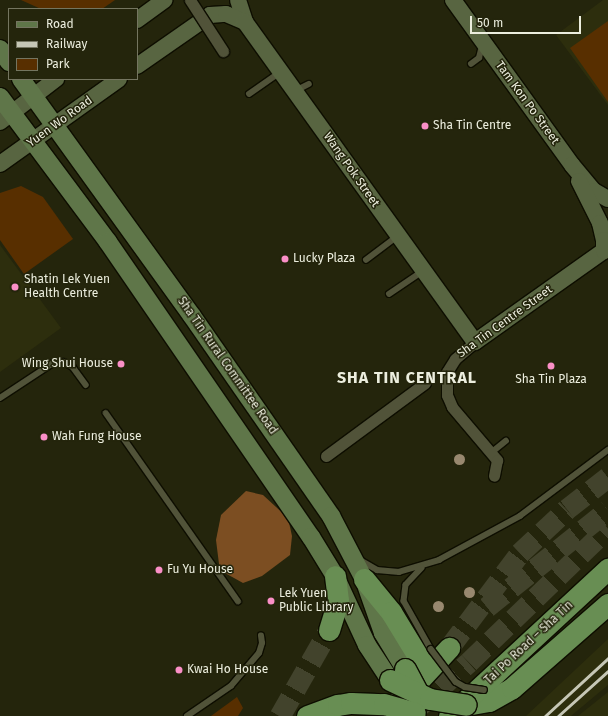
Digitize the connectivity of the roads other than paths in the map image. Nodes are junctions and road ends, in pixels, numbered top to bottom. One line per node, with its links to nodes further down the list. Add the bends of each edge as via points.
1 (165, 0): 5 (main road)
2 (190, 0): 9 (street, bridge)
3 (238, 0): 6 (main road)
4 (453, 0): 7 (main road, Tam Kon Po Street)
5 (138, 19)
6 (244, 22): 12 (main road, via 235,17 217,14 205,18); 13 (main road, Wang Pok Street)
7 (478, 35): 11 (lane, via 481,53); 25 (main road, Tam Kon Po Street)
8 (0, 49): 10 (main road)
9 (223, 51)
10 (8, 61)
11 (471, 64)
12 (138, 65)
13 (284, 77): 17 (lane, via 298,91); 18 (lane); 27 (main road, Wang Pok Street)
14 (22, 80): 19 (main road, Sha Tin Rural Committee Road)
15 (55, 80): 19 (main road)
16 (118, 80): 22 (main road, Yuen Wo Road)
17 (309, 84)
18 (249, 94)
19 (33, 96): 21 (main road); 22 (main road, Sha Tin Rural Committee Road)
20 (0, 97): 21 (main road)
21 (6, 118): 23 (main road)
22 (54, 126): 23 (main road, Yuen Wo Road); 42 (main road, Sha Tin Rural Committee Road, via 284,446)
23 (34, 141): 24 (main road, Yuen Wo Road); 45 (main road, via 108,242)
24 (0, 164)
25 (572, 165): 26 (main road, Tam Kon Po Street, via 594,191); 28 (main road, via 600,223)
26 (608, 199)
27 (398, 237): 29 (lane); 30 (main road, Wang Pok Street)
28 (606, 249): 32 (main road, Sha Tin Centre Street)
29 (366, 260)
30 (423, 270): 31 (lane); 32 (main road, Wang Pok Street)
31 (389, 294)
32 (475, 342): 39 (street, Sha Tin Centre Street, via 455,359 447,372 447,395 452,406)
33 (425, 383): 40 (street)
34 (86, 385): 35 (lane, via 73,366 64,362 45,367)
35 (0, 398)
36 (106, 413): 47 (lane)
37 (506, 441): 39 (lane)
38 (608, 450): 43 (lane, via 507,525)
39 (491, 453): 41 (street, Sha Tin Centre Street, via 497,460)
40 (326, 456)
41 (494, 476)
42 (353, 555): 43 (lane, via 366,564 389,572 408,571); 46 (main road, Sha Tin Rural Committee Road)
43 (424, 566): 51 (lane, via 406,585 404,601)
44 (608, 569): 57 (highway, Tai Po Road – Sha Tin)
45 (335, 576): 49 (highway, via 338,600); 51 (main road, via 367,645)
46 (364, 578): 51 (highway, via 391,612)
47 (238, 601)
48 (608, 604): 52 (highway)
49 (329, 630)
50 (261, 636): 54 (lane, via 259,653 231,686)
51 (419, 661): 52 (lane, bridge, via 450,676 465,687 493,690); 53 (highway, bridge); 56 (highway, via 407,693)
52 (522, 681): 53 (highway, bridge, via 502,695 478,704 442,703); 58 (highway)
53 (421, 711): 55 (highway, bridge, via 384,704 351,703)
54 (186, 716)
55 (307, 716)
56 (382, 716)
57 (449, 716)
58 (495, 716)

